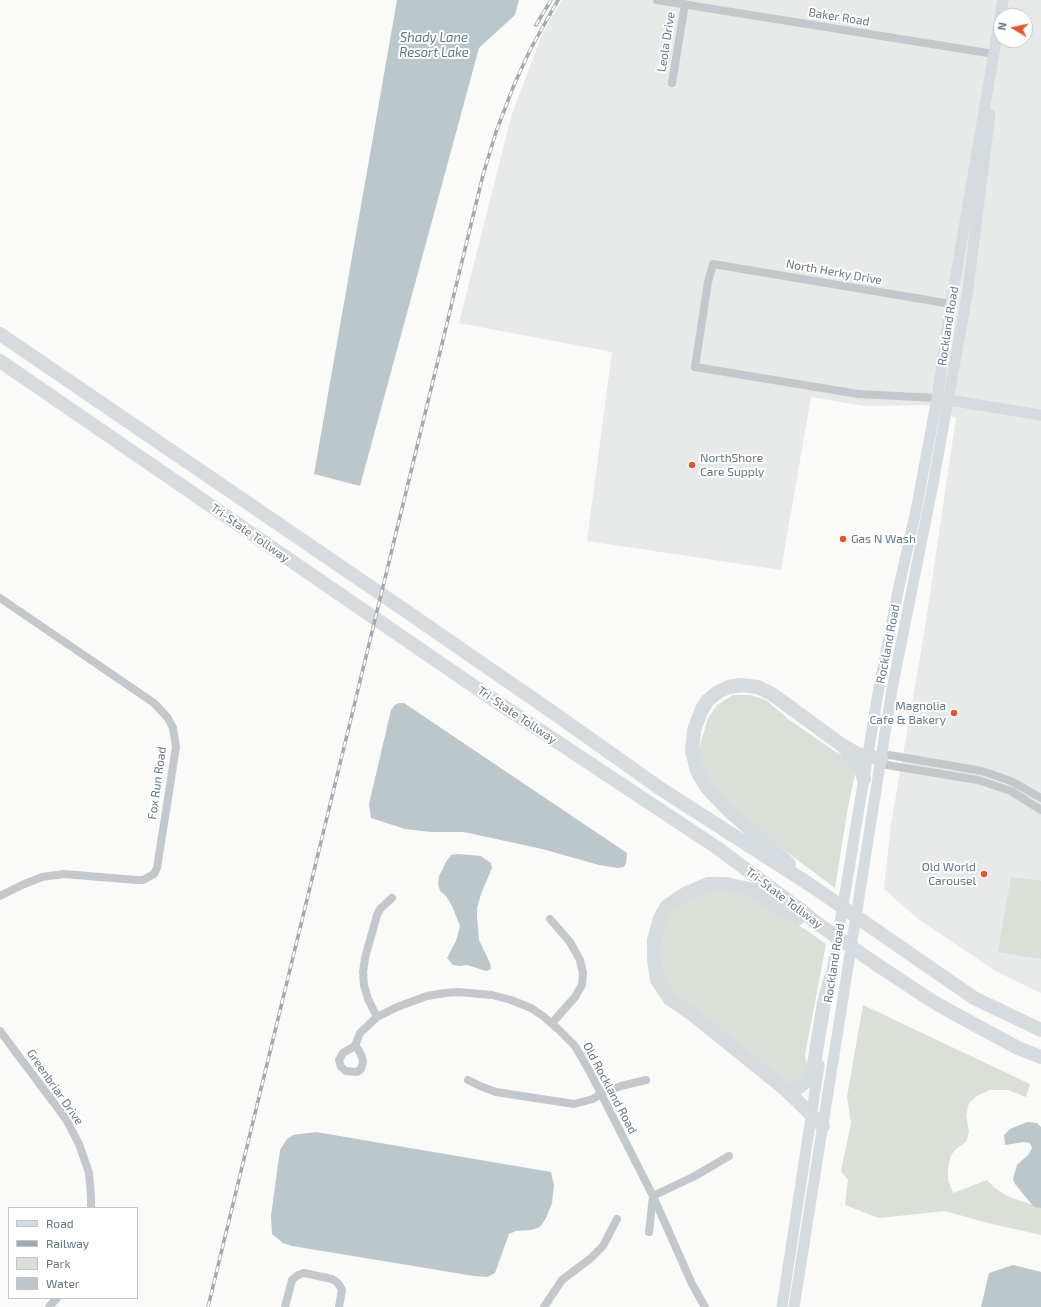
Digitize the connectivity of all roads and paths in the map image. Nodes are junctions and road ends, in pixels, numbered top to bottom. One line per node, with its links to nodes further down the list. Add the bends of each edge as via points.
1 (657, 0): 3 (street, Baker Road)
2 (1003, 0): 4 (main road, Rockland Road)
3 (684, 4): 4 (street, Baker Road); 5 (street, Leola Drive)
4 (994, 54): 6 (main road, Rockland Road); 10 (main road, Rockland Road, via 995,72 974,247)
5 (672, 83)
6 (951, 304): 9 (main road, Rockland Road); 9 (street, North Herky Drive, via 713,264 695,367 858,394)
7 (0, 334): 25 (highway, Tri-State Tollway, via 358,578 661,789)
8 (0, 361): 29 (highway, Tri-State Tollway, via 396,634 710,843)
9 (937, 398): 10 (main road); 14 (main road, Rockland Road)
10 (949, 400): 11 (main road); 15 (main road, Rockland Road, via 896,662)
11 (1041, 416)
12 (0, 598): 26 (street, Fox Run Road, via 154,703 168,718 173,728 176,747 154,874 143,880 64,874 42,877)
13 (843, 746): 14 (highway); 19 (highway, via 860,768); 25 (highway, via 772,694 749,685 729,687 708,700 694,730 692,750 697,771 707,788)
14 (867, 756): 15 (highway); 19 (main road, Rockland Road)
15 (882, 759): 16 (street, via 889,755); 18 (street, via 887,765); 42 (main road, Rockland Road)
16 (942, 764): 17 (street); 18 (street)
17 (986, 772): 20 (street); 21 (street)
18 (940, 774): 20 (street)
19 (864, 778): 30 (main road, Rockland Road)
20 (983, 781): 22 (street)
21 (1023, 788): 22 (street); 23 (street)
22 (1019, 796): 24 (street)
23 (1041, 798)
24 (1041, 810)
25 (817, 890): 33 (highway, Tri-State Tollway, via 974,998)
26 (0, 896)
27 (392, 898): 31 (street, via 377,915 363,972 368,999)
28 (550, 919): 32 (street, via 570,942 580,960 583,973 582,985 575,997)
29 (818, 924): 36 (highway, Tri-State Tollway, via 929,999 1018,1048); 39 (highway, via 804,921 748,889 726,884 708,884 685,894 667,906 660,918 654,940 657,980 670,999)
30 (831, 977): 39 (highway, via 813,1070 808,1080 799,1087); 41 (main road, Rockland Road)
31 (377, 1017): 32 (street, Old Rockland Road, via 427,996 458,992 492,995 511,1000 531,1008); 35 (street, Old Rockland Road, via 360,1033)
32 (552, 1023): 40 (street, Old Rockland Road, via 575,1046)
33 (1041, 1030)
34 (0, 1031): 45 (street, Greenbriar Drive, via 66,1119 79,1144 88,1173)
35 (355, 1046)
36 (1041, 1057)
37 (468, 1080): 40 (street, via 496,1092 574,1104)
38 (646, 1080): 40 (street)
39 (785, 1090): 41 (highway)
40 (602, 1093): 44 (street, Old Rockland Road)
41 (811, 1115): 42 (highway); 54 (main road, Rockland Road)
42 (822, 1126): 55 (main road, Rockland Road)
43 (729, 1156): 44 (street)
44 (653, 1196): 47 (street); 53 (street, Old Rockland Road, via 692,1284)
45 (91, 1207)
46 (617, 1219): 52 (street, via 603,1246 562,1280)
47 (649, 1232)
48 (56, 1299): 49 (street)
49 (49, 1307)
50 (285, 1307): 51 (street, via 292,1280 304,1273 332,1279 338,1283 342,1290)
51 (339, 1307)
52 (544, 1307)
53 (705, 1307)
54 (782, 1307)
55 (794, 1307)

